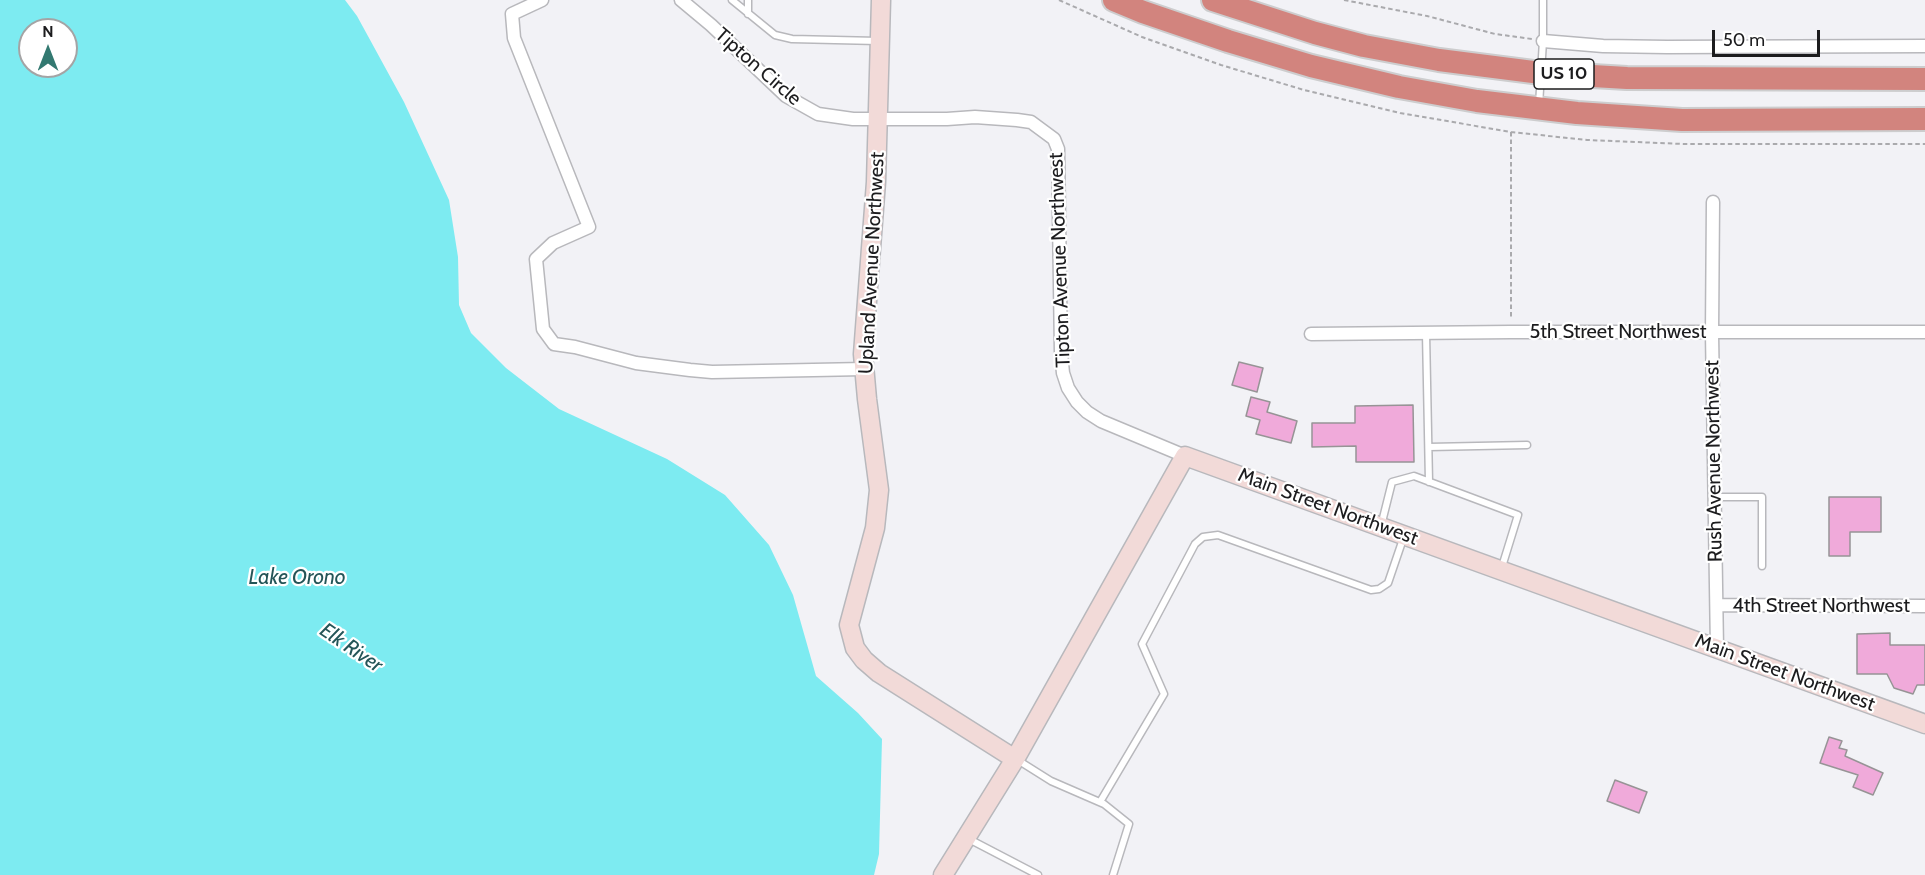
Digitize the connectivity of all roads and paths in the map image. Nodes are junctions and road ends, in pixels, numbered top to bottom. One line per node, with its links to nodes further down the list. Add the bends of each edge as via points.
1 (542, 0): 26 (street, via 512,14 514,39 589,226 553,243 536,259 543,329 554,344 636,363 712,372)
2 (681, 0): 17 (street, Tipton Circle, via 801,106 835,117)
3 (732, 0): 10 (lane)
4 (748, 0): 10 (lane)
5 (881, 0): 11 (street, Upland Avenue Northwest)
6 (1114, 0): 16 (highway, US 10, via 1311,66 1399,87)
7 (1213, 0): 14 (highway, US 10, via 1364,46)
8 (1344, 0): 12 (path)
9 (1543, 0): 12 (lane)
10 (748, 14): 11 (lane, via 775,35 792,39)
11 (881, 41): 17 (street, Upland Avenue Northwest)
12 (1543, 41): 13 (street, via 1667,47); 14 (lane)
13 (1925, 46)
14 (1541, 73): 15 (highway, US 10, via 1627,78); 16 (lane)
15 (1925, 79)
16 (1539, 108): 18 (highway, US 10, via 1682,120)
17 (879, 119): 26 (street, Upland Avenue Northwest); 29 (street, Tipton Avenue Northwest, via 1017,120 1030,122 1054,140 1058,149 1061,353 1068,388 1087,412 1101,421)
18 (1925, 119)
19 (1511, 132): 21 (path)
20 (1713, 202): 24 (street, Rush Avenue Northwest)
21 (1511, 332): 23 (street, 5th Street Northwest); 24 (street, 5th Street Northwest)
22 (1925, 332): 24 (street, 5th Street Northwest)
23 (1426, 333): 25 (street, 5th Street Northwest); 28 (lane)
24 (1712, 333): 31 (street, Rush Avenue Northwest)
25 (1311, 334)
26 (864, 369): 40 (street, Upland Avenue Northwest, via 879,490 875,528 849,625 855,648 897,686)
27 (1527, 445): 28 (lane)
28 (1429, 447): 30 (lane)
29 (1185, 456): 32 (street, Main Street Northwest); 40 (street)
30 (1429, 482): 32 (lane, via 1414,476 1392,482); 35 (lane, via 1518,515)
31 (1715, 497): 34 (lane, via 1762,497); 36 (street, Rush Avenue Northwest)
32 (1381, 526): 33 (street, Main Street Northwest)
33 (1405, 535): 35 (street, Main Street Northwest); 41 (lane, via 1388,583 1371,590 1218,535 1203,537 1195,544 1142,644 1164,694)
34 (1762, 566)
35 (1501, 570): 38 (street, Main Street Northwest)
36 (1717, 605): 37 (street, 4th Street Northwest); 38 (street, Rush Avenue Northwest)
37 (1925, 606)
38 (1717, 649): 39 (street, Main Street Northwest)
39 (1925, 724)
40 (1015, 759): 41 (lane, via 1051,781); 42 (street)
41 (1100, 802): 45 (lane, via 1129,824)
42 (967, 838): 43 (street); 44 (lane)
43 (944, 875)
44 (1038, 875)
45 (1113, 875)

